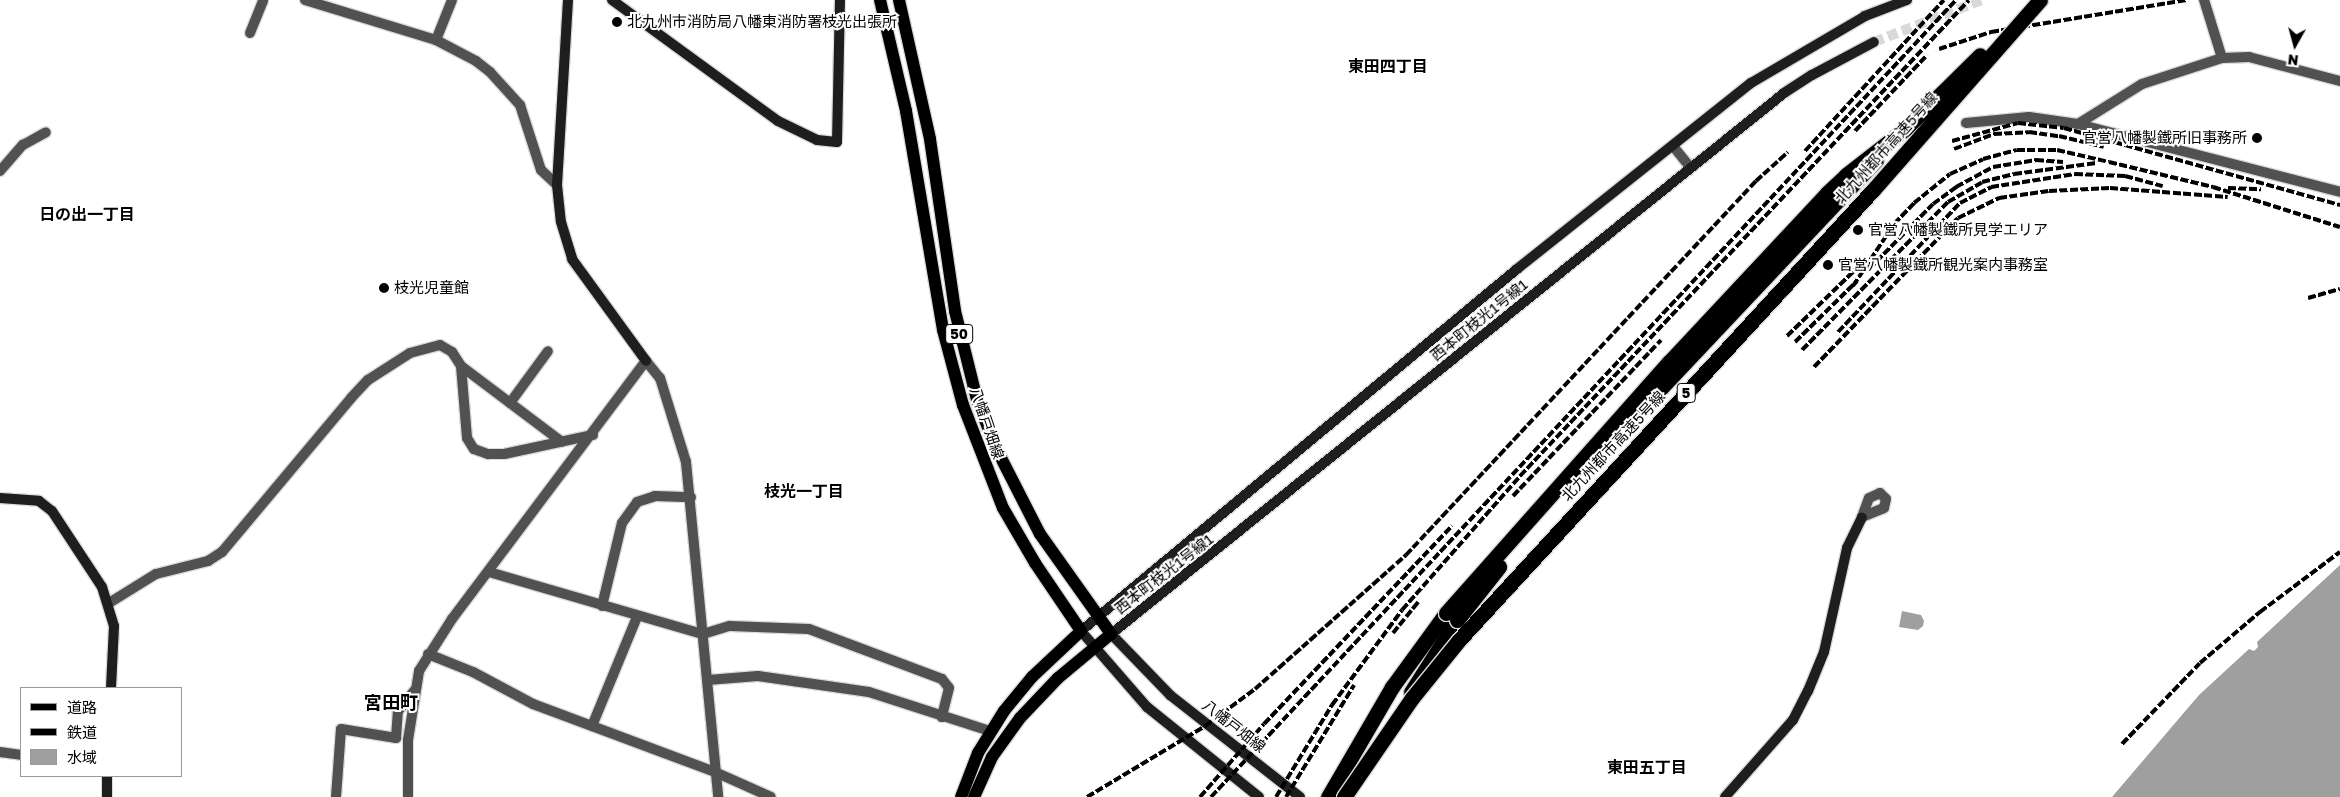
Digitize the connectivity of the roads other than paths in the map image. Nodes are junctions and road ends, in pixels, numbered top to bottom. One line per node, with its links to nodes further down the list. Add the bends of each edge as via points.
1 (263, 0): 13 (street)
2 (305, 0): 14 (street)
3 (452, 0): 14 (street)
4 (568, 0): 24 (street)
5 (612, 0): 6 (street, via 778,121 817,140 837,142)
6 (840, 0)
7 (880, 0): 41 (main road, 八幡戸畑線 / 50, via 906,111 943,330 963,405 1003,508)
8 (899, 0): 38 (main road, 八幡戸畑線 / 50, via 930,139 955,311 977,400 997,450 1040,534)
9 (1907, 0): 21 (street, 西本町枝光1号線1, via 1865,16 1786,61 1751,83)
10 (2036, 0): 39 (highway, bridge, via 1909,126 1676,370)
11 (2040, 0): 66 (highway, 北九州都市高速5号線 / 5, bridge, via 1873,190 1458,640 1412,698)
12 (2204, 0): 16 (street)
13 (250, 33)
14 (436, 40): 24 (street, via 490,72 520,105 541,170)
15 (1874, 42): 22 (street, 西本町枝光1号線1, via 1784,93)
16 (2222, 58): 17 (street, via 2249,56); 19 (street, via 2142,84)
17 (2340, 81)
18 (1966, 123): 19 (street, via 2028,117)
19 (2078, 124): 25 (street)
20 (46, 132): 23 (street, via 23,145)
21 (1673, 146): 22 (street); 38 (street, 西本町枝光1号線1, via 1517,268)
22 (1690, 167): 43 (street, 西本町枝光1号線1)
23 (0, 170)
24 (557, 185): 27 (street, via 561,222 572,259)
25 (2340, 192)
26 (548, 351): 29 (street)
27 (646, 361): 30 (street); 32 (street, via 660,378 675,419)
28 (461, 366): 29 (street); 31 (street, via 467,438 474,449 488,454 504,454); 36 (street, via 452,352 440,345 410,353 381,371 351,398 222,552 208,561 156,574)
29 (510, 403): 31 (street)
30 (593, 435): 31 (street); 35 (street)
31 (562, 442)
32 (691, 497): 37 (street, via 655,496 637,502 622,523); 42 (street)
33 (0, 498): 36 (street, via 39,501 52,511 102,587)
34 (1862, 517): 68 (street, via 1847,548 1824,652 1808,691 1793,720)
35 (489, 572): 37 (street); 45 (street)
36 (109, 604): 47 (street, via 114,626)
37 (602, 606): 40 (street)
38 (1097, 616): 41 (street, 西本町枝光1号線1); 43 (main road, 八幡戸畑線 / 50)
39 (1452, 616): 65 (highway, via 1392,687); 67 (highway)
40 (637, 617): 42 (street); 50 (street)
41 (1081, 631): 44 (street); 51 (main road, via 1018,692)
42 (704, 634): 46 (street); 49 (street, via 730,626 809,629 942,679 949,688)
43 (1111, 634): 44 (main road); 64 (street, 八幡戸畑線, via 1170,695)
44 (1093, 648): 62 (main road, via 1020,718 992,757); 63 (street, via 1164,723)
45 (428, 654): 48 (street, via 419,671); 50 (street, via 473,672 533,704)
46 (708, 680): 49 (street, via 758,676 869,692); 54 (street)
47 (111, 687)
48 (415, 690): 57 (street, via 398,711 396,738 341,729); 58 (street, via 408,740)
49 (942, 717): 51 (street)
50 (592, 726): 54 (street)
51 (990, 731): 61 (main road, via 970,770)
52 (0, 752): 53 (street)
53 (20, 755)
54 (715, 772): 59 (street); 60 (street)
55 (107, 777): 56 (street)
56 (107, 797)
57 (336, 797)
58 (408, 797)
59 (718, 797)
60 (771, 797)
61 (961, 797)
62 (974, 797)
63 (1260, 797)
64 (1300, 797)
65 (1328, 797)
66 (1344, 797)
67 (1350, 797)
68 (1725, 797)

